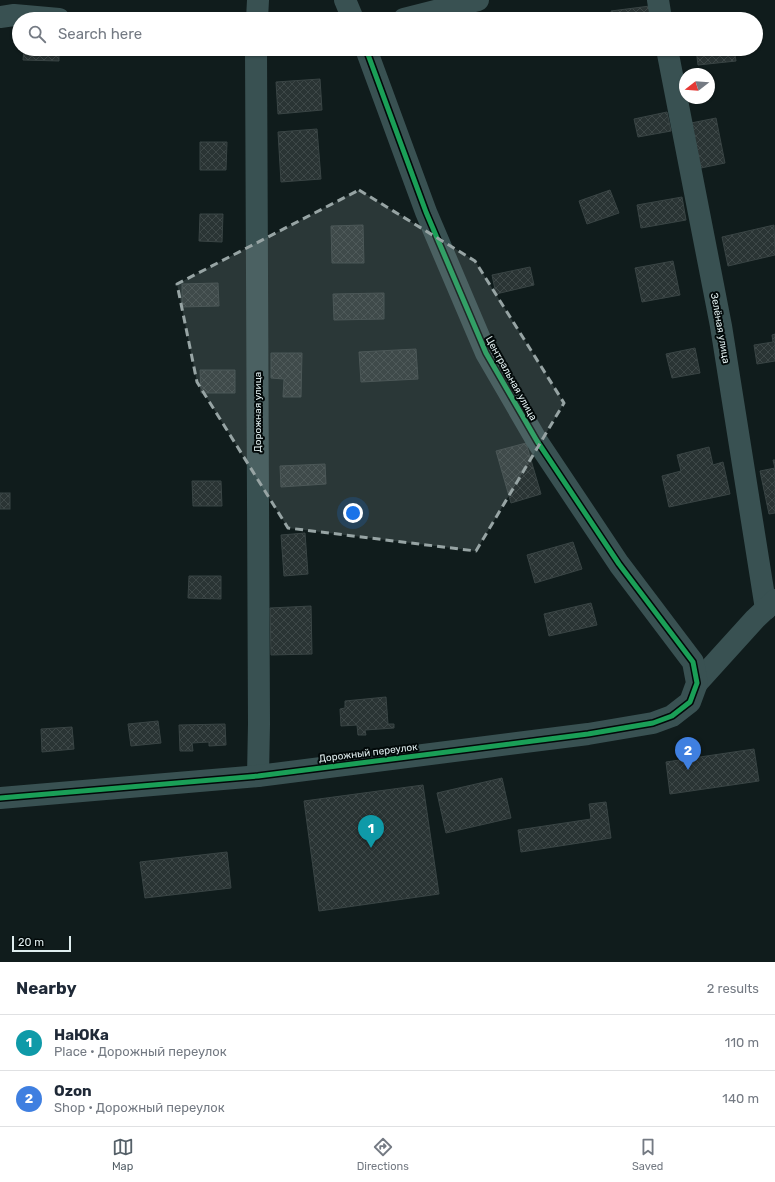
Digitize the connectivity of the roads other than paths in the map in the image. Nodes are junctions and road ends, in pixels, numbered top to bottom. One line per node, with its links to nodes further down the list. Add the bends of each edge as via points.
1 (258, 0): 5 (street)
2 (345, 0): 6 (street)
3 (478, 0): 7 (street)
4 (658, 0): 8 (street)
5 (257, 12)
6 (351, 12)
7 (431, 12)
8 (660, 12)
9 (12, 15): 10 (street)
10 (0, 17)
11 (256, 56): 16 (street, Дорожная улица)
12 (369, 56): 15 (street, Центральная улица, via 426,212 486,353 541,447)
13 (668, 56): 14 (street, Зелёная улица, via 721,326)
14 (770, 605): 15 (street, Дорожный переулок)
15 (695, 673): 16 (street, Дорожный переулок, via 690,702 672,716 653,723 588,734)
16 (258, 776): 17 (street, Дорожный переулок)
17 (0, 798)

